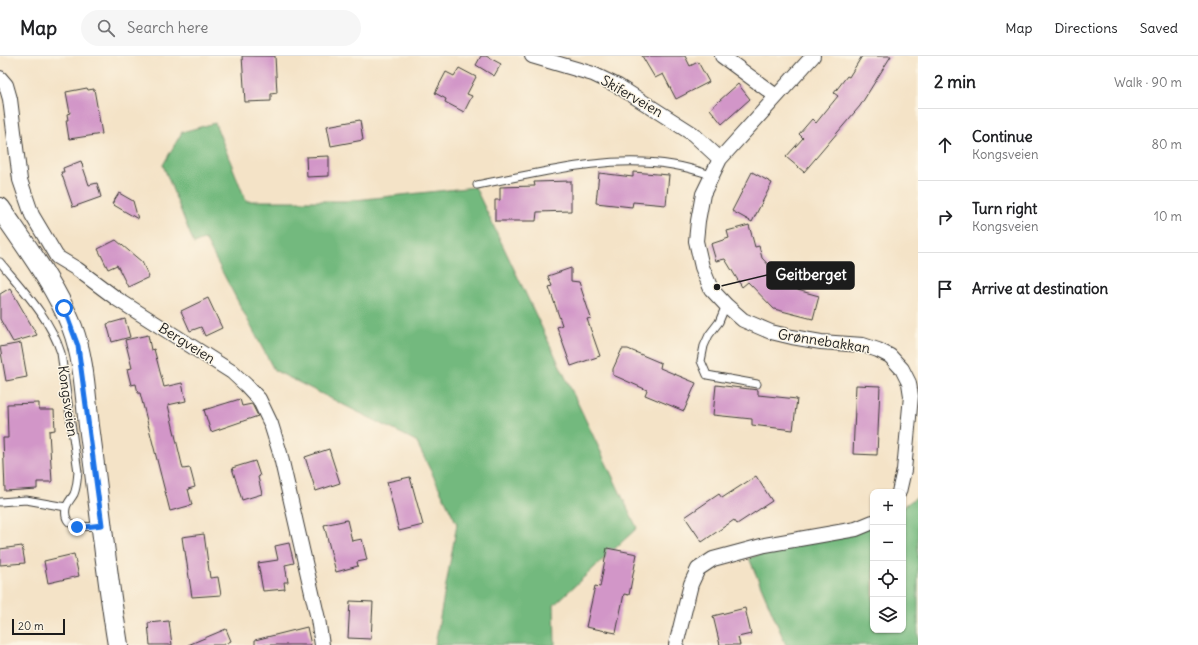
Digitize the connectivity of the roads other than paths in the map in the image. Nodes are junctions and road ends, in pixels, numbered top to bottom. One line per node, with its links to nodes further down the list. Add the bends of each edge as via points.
1 (532, 56): 6 (street, Skiferveien, via 593,74 618,86 693,134)
2 (722, 56): 5 (street)
3 (814, 56): 5 (street, Grønnebakkan)
4 (0, 78): 19 (street, Bergveien, via 6,85 10,99 20,180 32,215 57,257 117,299 232,372 259,399 272,424 280,453)
5 (776, 96): 6 (street, Grønnebakkan)
6 (720, 159): 7 (street, Grønnebakkan)
7 (711, 175): 8 (lane, via 673,164 597,162); 11 (street, Grønnebakkan, via 703,194 696,240 702,267 712,289)
8 (477, 185)
9 (0, 208): 17 (main road, Kongsveien, via 52,287 73,328 82,370)
10 (0, 262): 15 (lane, Kongsveien, via 31,300 50,328 62,353 78,472 77,485)
11 (726, 305): 12 (lane, via 704,346 701,361 704,370 707,375); 13 (street, Grønnebakkan, via 744,320 771,332 822,342 863,345 890,356 902,370 912,396)
12 (757, 384)
13 (900, 489)
14 (0, 502): 15 (lane, via 26,500)
15 (66, 507): 17 (lane, via 69,521 77,527)
16 (870, 523): 20 (street, via 856,529 765,545 713,559 698,569 691,584)
17 (102, 525): 18 (main road, Kongsveien)
18 (118, 645)
19 (322, 645)
20 (676, 645)

